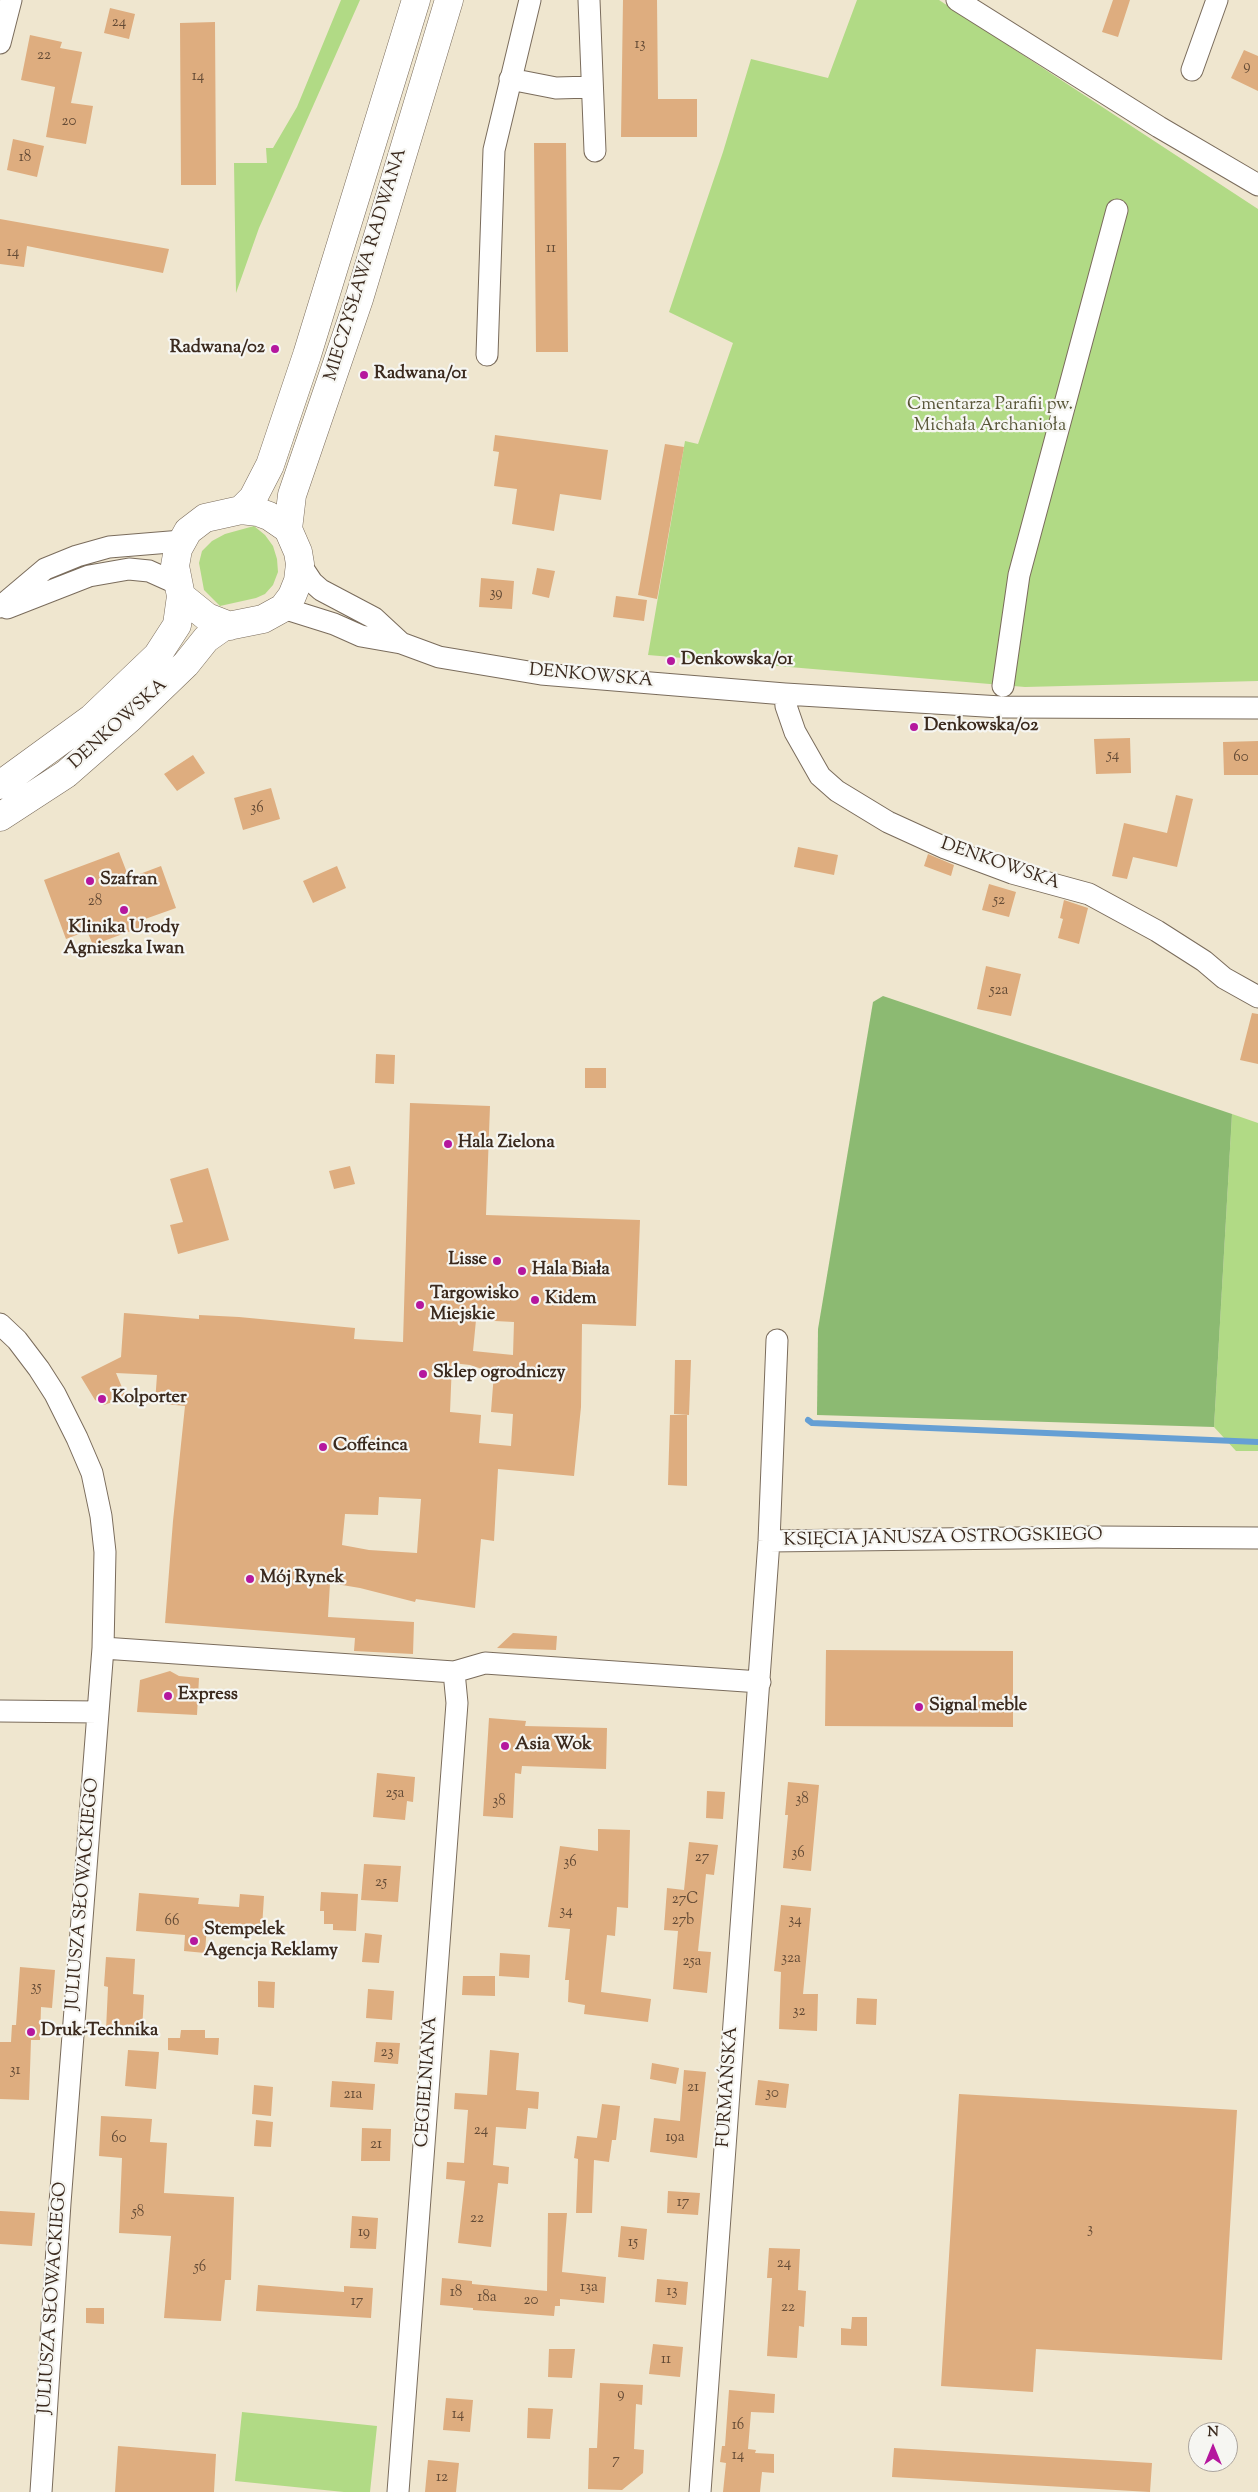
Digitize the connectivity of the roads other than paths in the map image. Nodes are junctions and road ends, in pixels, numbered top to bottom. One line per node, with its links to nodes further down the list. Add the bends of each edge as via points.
1 (11, 0): 8 (street)
2 (416, 0): 16 (main road, MIECZYSŁAWA RADWANA, via 273,456 259,488)
3 (449, 0): 17 (main road, MIECZYSŁAWA RADWANA, via 359,299 292,496)
4 (530, 0): 10 (street)
5 (589, 0): 11 (street)
6 (957, 0): 13 (street)
7 (1216, 0): 9 (street)
8 (0, 43)
9 (1192, 70)
10 (510, 79): 11 (street, via 556,88); 15 (street, via 494,150)
11 (592, 87): 12 (street)
12 (595, 151)
13 (1258, 185)
14 (1117, 210): 25 (street, via 1020,575)
15 (487, 355)
16 (241, 510): 17 (main road, via 269,516); 18 (main road, via 205,518 188,531)
17 (288, 529): 19 (main road, via 294,538)
18 (182, 541): 20 (main road, via 175,566); 21 (street, via 109,547 77,556 45,569)
19 (300, 564): 22 (main road, via 298,581); 24 (street, DENKOWSKA, via 321,590 374,618)
20 (180, 590): 21 (street, via 149,571 130,569 89,576); 23 (main road, via 207,617); 28 (main road, DENKOWSKA, via 177,625 157,656 92,718)
21 (0, 608)
22 (283, 608): 23 (main road, via 263,619); 24 (street, DENKOWSKA, via 360,636)
23 (230, 626): 29 (main road, DENKOWSKA, via 206,639 186,664 130,718 66,774)
24 (401, 644): 26 (street, DENKOWSKA, via 439,658 541,674)
25 (1003, 686)
26 (785, 694): 27 (street, DENKOWSKA, via 1001,707); 30 (street, DENKOWSKA, via 795,732 820,776 837,791 888,822 945,848 1012,873 1089,894 1157,931 1224,978)
27 (1258, 708)
28 (0, 785)
29 (0, 817)
30 (1258, 997)
31 (0, 1324): 35 (street, JULIUSZA SŁOWACKIEGO, via 17,1340 55,1394 92,1473 105,1552)
32 (777, 1340): 34 (street)
33 (1258, 1538): 34 (street, KSIĘCIA JANUSZA OSTROGSKIEGO)
34 (769, 1541): 37 (street, KSIĘCIA JANUSZA OSTROGSKIEGO)
35 (103, 1648): 36 (street); 39 (street, JULIUSZA SŁOWACKIEGO)
36 (454, 1672): 37 (street, via 485,1663); 41 (street, CEGIELNIANA, via 457,1703)
37 (760, 1682): 42 (street, FURMAŃSKA)
38 (0, 1711): 39 (street)
39 (98, 1712): 40 (street, JULIUSZA SŁOWACKIEGO)
40 (41, 2492)
41 (398, 2492)
42 (700, 2492)

